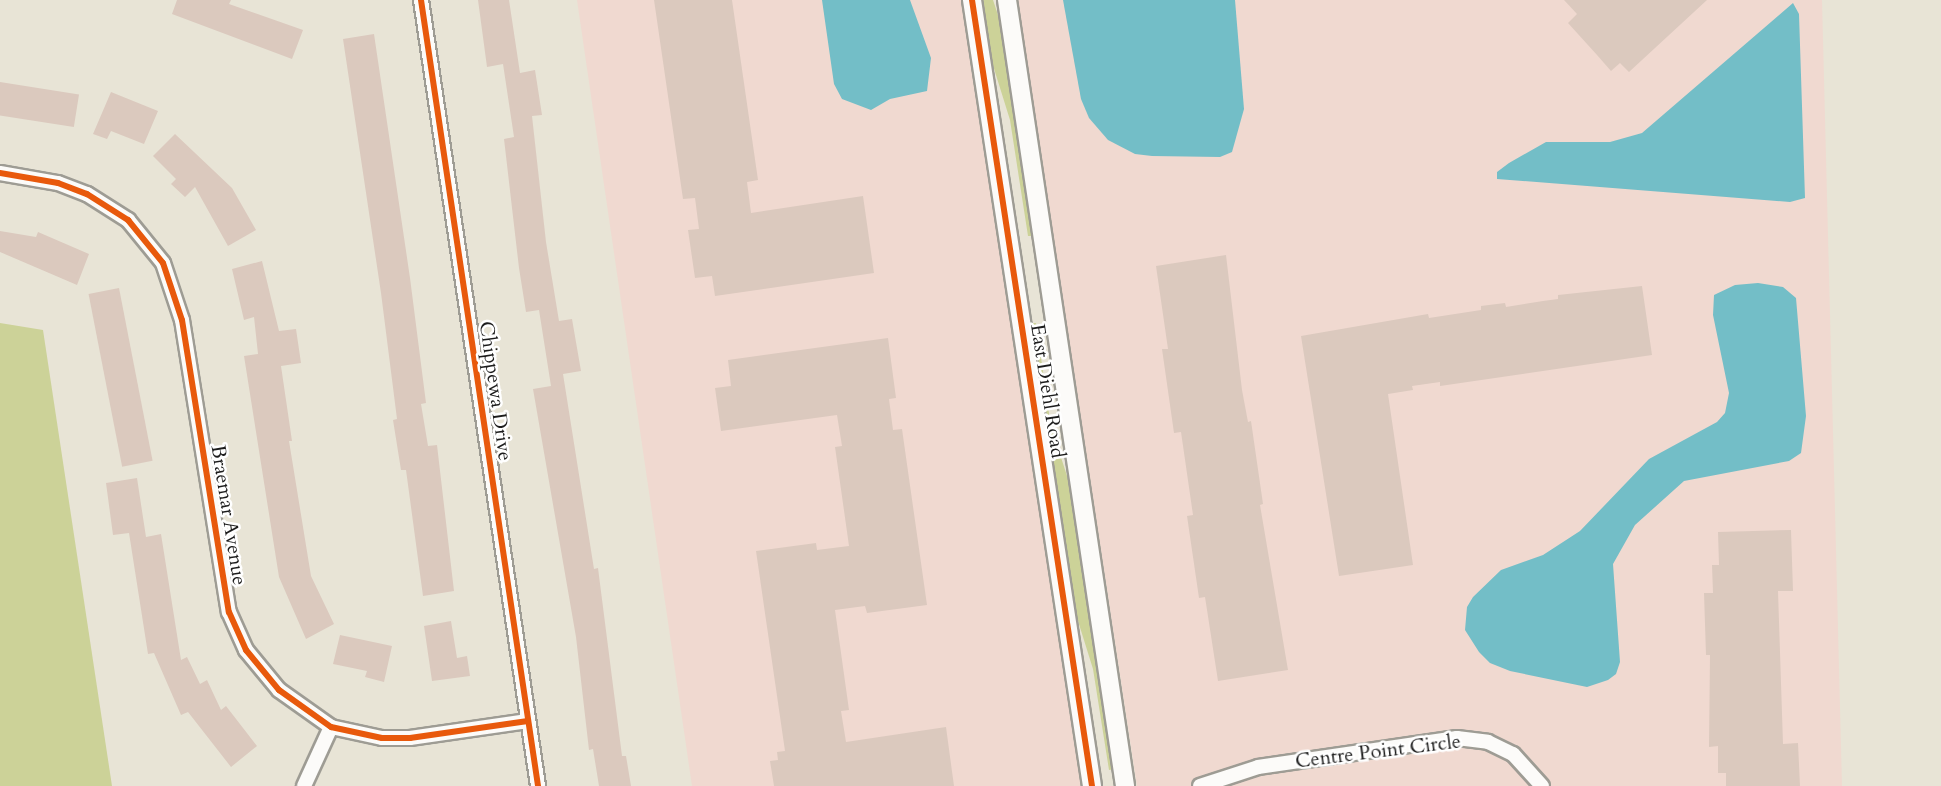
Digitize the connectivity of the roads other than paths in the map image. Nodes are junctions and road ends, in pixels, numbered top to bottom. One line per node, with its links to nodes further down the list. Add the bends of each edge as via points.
1 (421, 0): 5 (street, Chippewa Drive)
2 (972, 0): 9 (street, East Diehl Road)
3 (1006, 0): 10 (street, East Diehl Road)
4 (0, 173): 6 (street, Braemar Avenue, via 58,183 87,194 128,220 163,264 182,320 230,612 246,650 266,677 296,705)
5 (528, 721): 6 (street, Braemar Avenue, via 410,738 382,738); 8 (street, Chippewa Drive)
6 (331, 727): 7 (street)
7 (304, 786)
8 (538, 786)
9 (1092, 786)
10 (1125, 786)
11 (1200, 786): 12 (street, Centre Point Circle, via 1258,767 1457,738 1488,742 1513,754)
12 (1542, 786)

